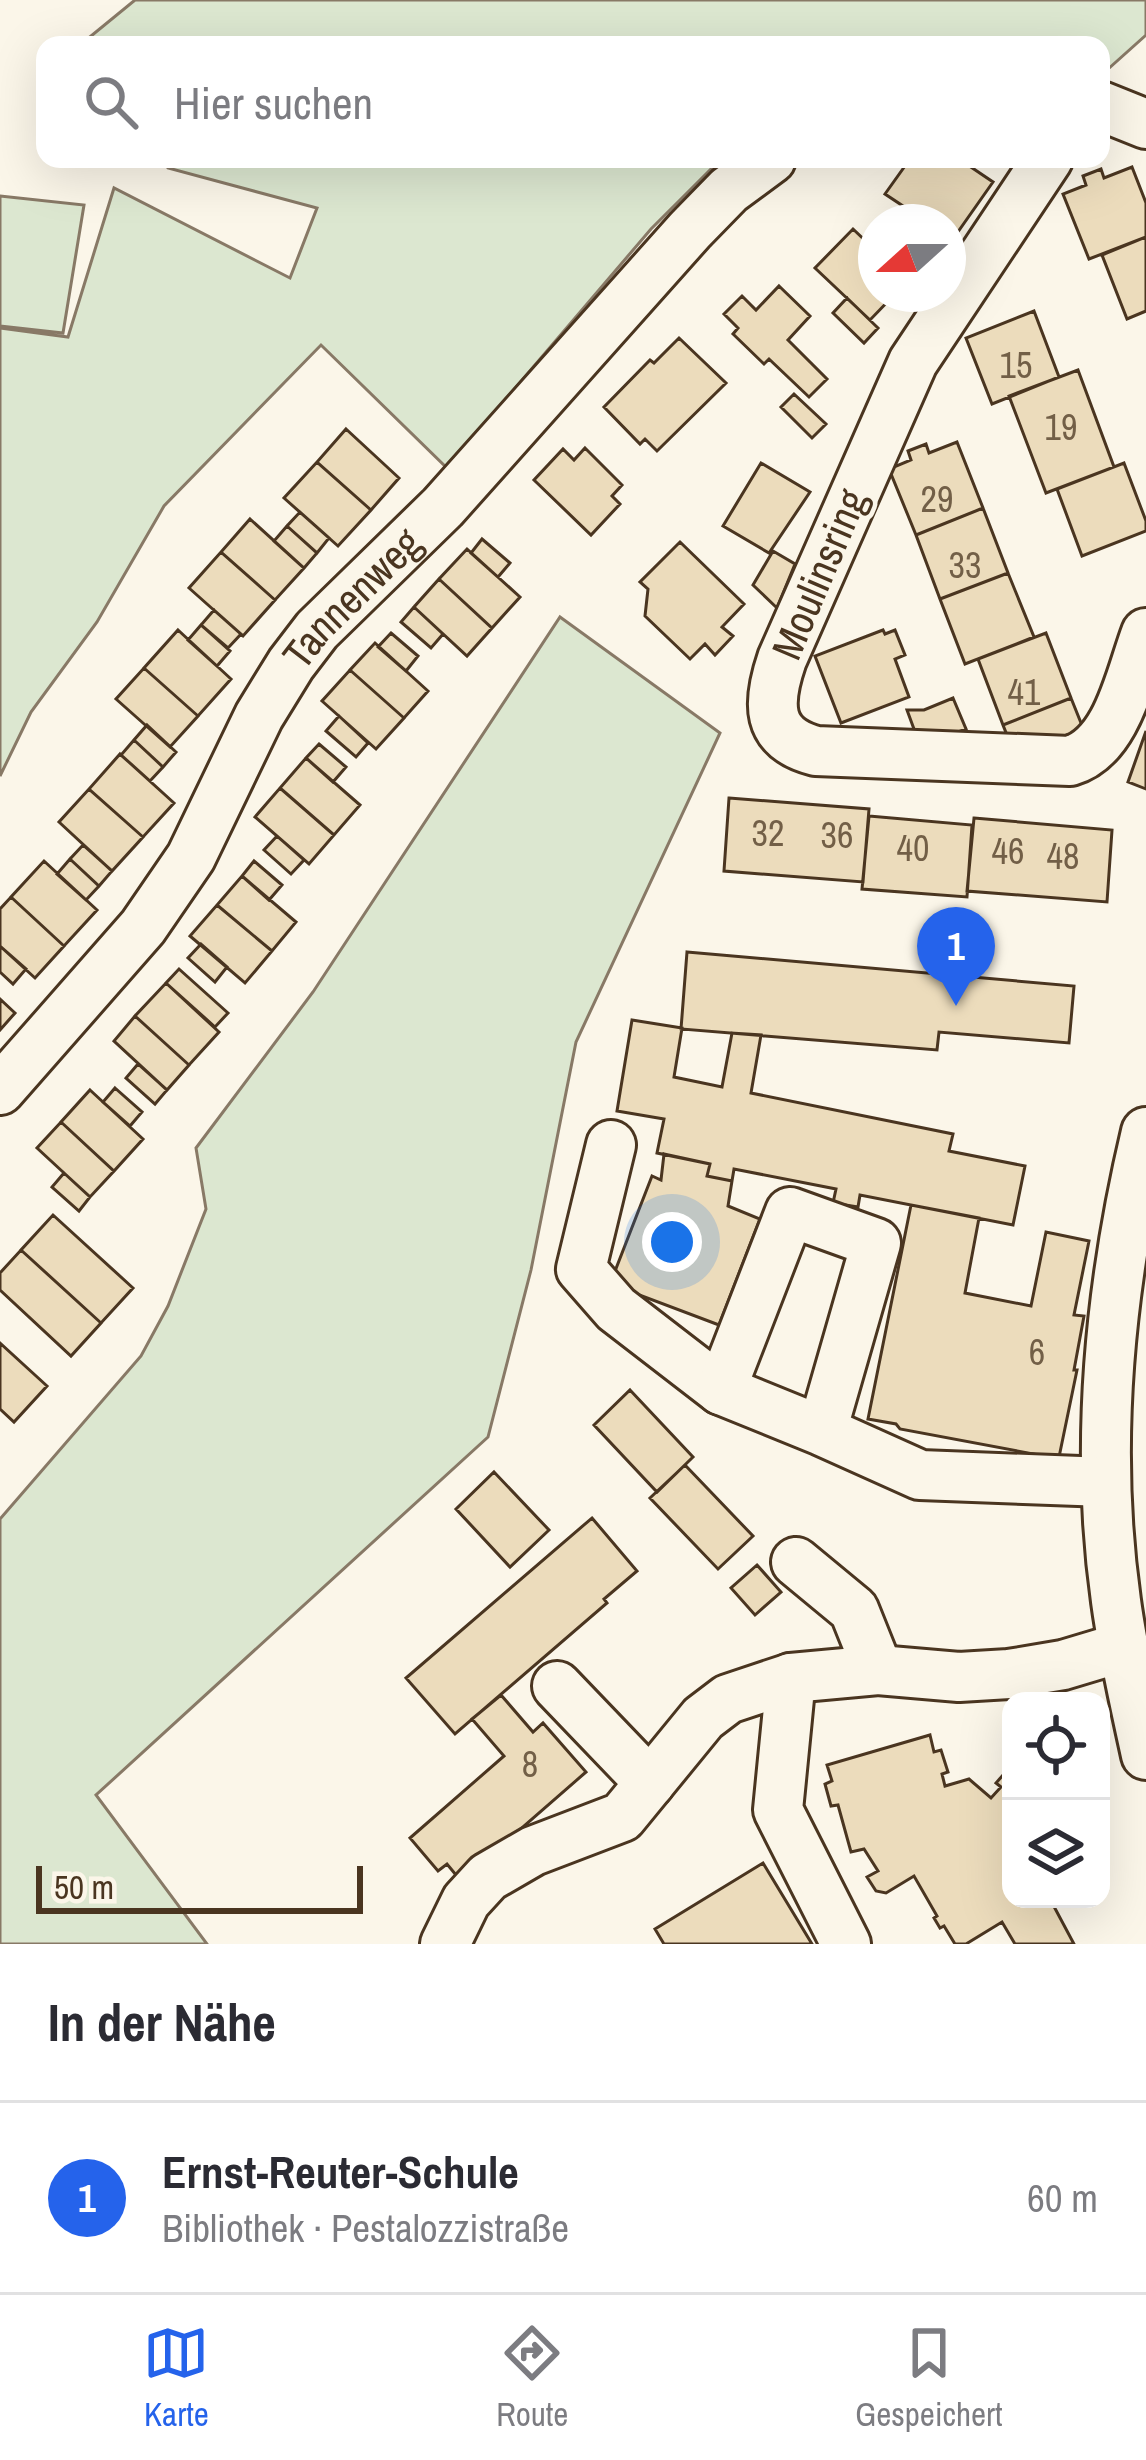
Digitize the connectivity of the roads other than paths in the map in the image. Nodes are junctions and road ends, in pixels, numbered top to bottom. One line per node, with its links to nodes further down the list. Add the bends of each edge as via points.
1 (1110, 110): 2 (street)
2 (1146, 124)
3 (759, 168): 6 (street, Tannenweg, via 690,230 443,507 317,629 259,716 155,910)
4 (1042, 168): 5 (street, Moulinsring, via 913,362 782,659 771,708 791,742 816,752 1070,761 1103,737)
5 (1146, 633)
6 (0, 1090)
7 (1146, 1132): 11 (street, via 1117,1293)
8 (611, 1145): 9 (street, via 581,1269 616,1309)
9 (721, 1390): 10 (street); 10 (street, via 790,1212 876,1244)
10 (822, 1431): 11 (street, via 920,1475)
11 (1106, 1482): 13 (street)
12 (796, 1562): 14 (street, via 854,1610)
13 (1132, 1655): 14 (street, via 1009,1674); 17 (street)
14 (878, 1670): 15 (street)
15 (791, 1678): 18 (street, via 728,1699); 20 (street, via 778,1810)
16 (557, 1686): 18 (street)
17 (1146, 1755)
18 (650, 1783): 19 (street, via 622,1817 488,1877)
19 (446, 1944)
20 (846, 1944)

